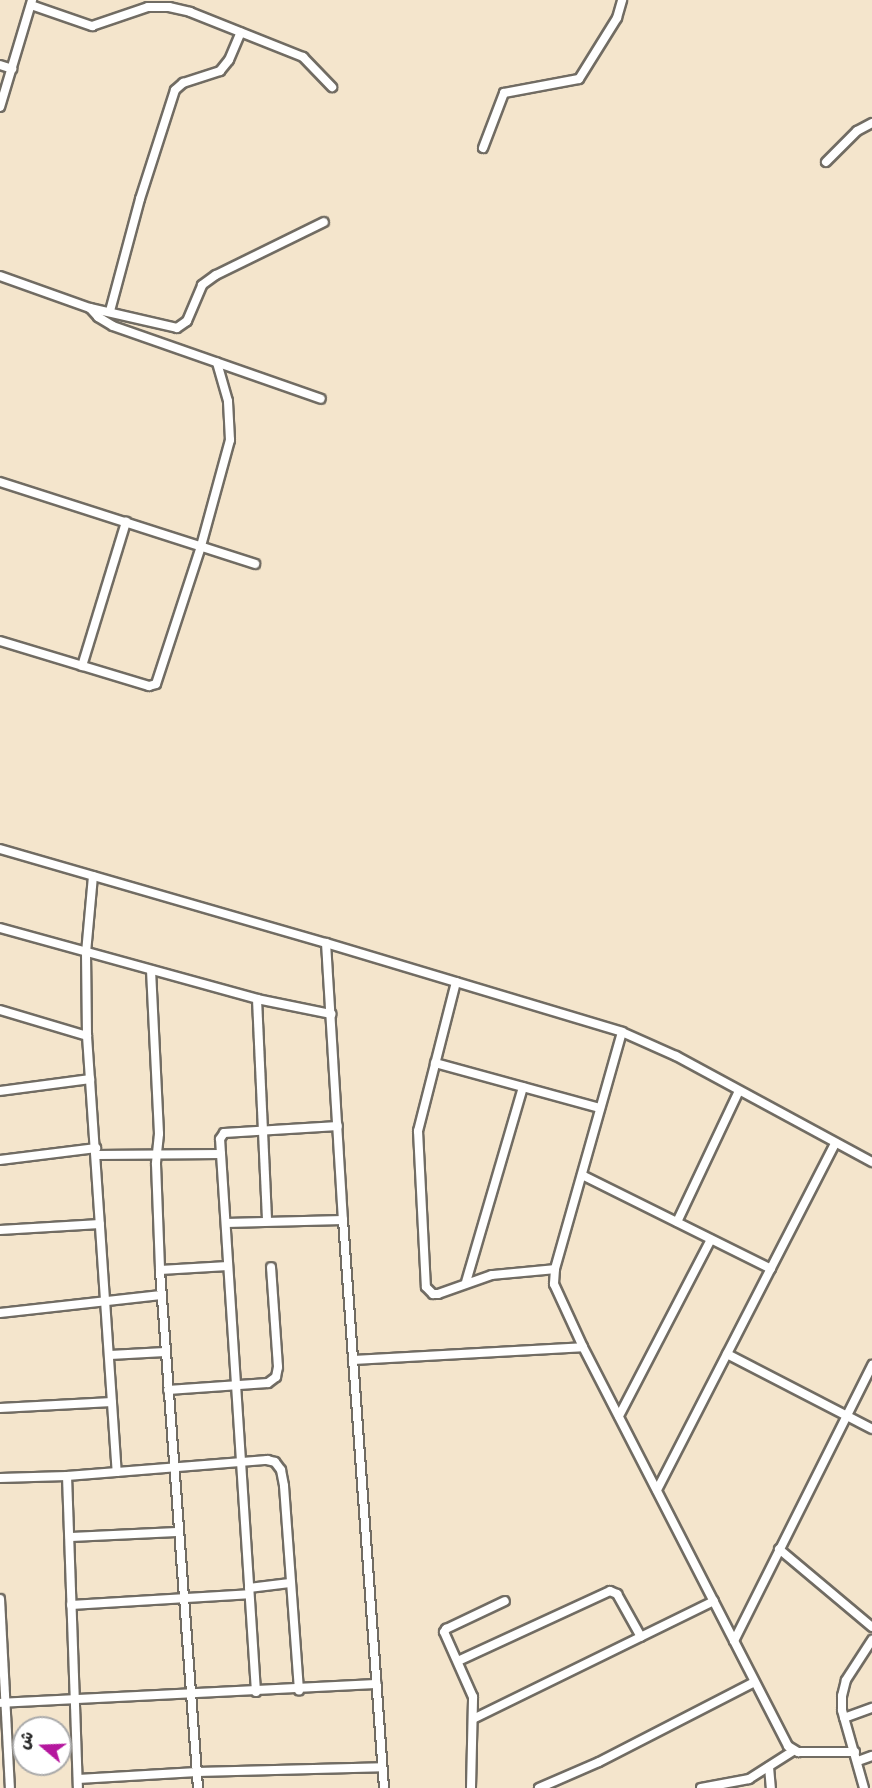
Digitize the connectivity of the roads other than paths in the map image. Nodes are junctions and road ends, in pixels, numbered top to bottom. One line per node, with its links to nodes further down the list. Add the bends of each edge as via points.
1 (621, 0): 9 (street, via 617,18 579,79 504,93)
2 (32, 2): 3 (street, via 92,26 148,7 168,7); 5 (street)
3 (241, 32): 6 (street, via 303,57); 14 (street, via 220,71 183,83 175,90)
4 (0, 65): 5 (street)
5 (12, 69): 7 (street)
6 (332, 87)
7 (0, 107)
8 (872, 123): 10 (street, via 857,131)
9 (483, 148)
10 (826, 162)
11 (324, 222): 14 (street, via 202,285 183,326 170,328)
12 (0, 276): 13 (street)
13 (90, 308): 14 (street); 15 (street, via 113,326)
14 (110, 311)
15 (217, 363): 16 (street); 19 (street, via 228,401 230,440)
16 (321, 399)
17 (0, 482): 18 (street)
18 (126, 522): 19 (street); 22 (street)
19 (201, 546): 20 (street); 22 (street, via 155,686)
20 (255, 564)
21 (0, 641): 22 (street)
22 (82, 666)
23 (0, 849): 24 (street)
24 (93, 876): 26 (street); 27 (street)
25 (0, 928): 27 (street)
26 (326, 943): 29 (street); 32 (street)
27 (86, 953): 28 (street); 34 (street)
28 (151, 970): 30 (street); 46 (street, via 159,1134)
29 (456, 982): 33 (street); 35 (street)
30 (257, 999): 32 (street); 42 (street)
31 (0, 1010): 34 (street)
32 (331, 1014): 41 (street)
33 (622, 1032): 39 (street); 40 (street)
34 (87, 1036): 36 (street)
35 (435, 1063): 37 (street); 62 (street, via 418,1144 426,1287 438,1294)
36 (90, 1079): 38 (street); 44 (street)
37 (523, 1087): 40 (street); 62 (street)
38 (0, 1091)
39 (739, 1091): 43 (street); 52 (street)
40 (600, 1108): 49 (street)
41 (338, 1126): 42 (street); 50 (street)
42 (261, 1131): 45 (street, via 222,1134); 51 (street)
43 (835, 1143): 48 (street); 60 (street)
44 (96, 1151): 46 (street); 47 (street); 54 (street)
45 (221, 1154): 46 (street); 53 (street)
46 (156, 1155): 61 (street)
47 (0, 1160)
48 (872, 1162)
49 (582, 1175): 52 (street); 59 (street)
50 (343, 1220): 51 (street); 70 (street)
51 (267, 1221): 53 (street)
52 (677, 1222): 56 (street)
53 (226, 1223): 57 (street)
54 (100, 1224): 55 (street); 64 (street)
55 (0, 1230)
56 (711, 1239): 60 (street); 77 (street)
57 (228, 1266): 61 (street); 72 (street)
58 (271, 1267): 72 (street, via 276,1377 268,1383)
59 (555, 1269): 62 (street, via 492,1275); 66 (street, via 554,1284)
60 (771, 1269): 68 (street)
61 (160, 1270): 63 (street)
62 (466, 1282)
63 (161, 1295): 64 (street); 67 (street)
64 (107, 1302): 65 (street); 69 (street)
65 (0, 1313)
66 (583, 1347): 70 (street); 77 (street)
67 (165, 1352): 69 (street); 73 (street)
68 (727, 1354): 76 (street); 84 (street)
69 (110, 1355): 74 (street)
70 (353, 1360): 101 (street)
71 (872, 1365): 76 (street)
72 (235, 1385): 73 (street); 79 (street)
73 (168, 1390): 80 (street)
74 (112, 1402): 75 (street); 81 (street)
75 (0, 1408)
76 (846, 1415): 78 (street); 87 (street)
77 (619, 1416): 84 (street)
78 (872, 1429)
79 (241, 1462): 80 (street); 88 (street, via 267,1460 275,1462 280,1470); 89 (street)
80 (173, 1468): 81 (street); 85 (street)
81 (117, 1472): 82 (street)
82 (67, 1476): 83 (street); 86 (street)
83 (0, 1478)
84 (657, 1490): 93 (street)
85 (178, 1532): 86 (street); 91 (street)
86 (70, 1538): 94 (street)
87 (779, 1549): 95 (street); 98 (street)
88 (290, 1583): 89 (street); 102 (street)
89 (249, 1591): 91 (street); 103 (street)
90 (0, 1599): 106 (street)
91 (183, 1599): 94 (street); 104 (street)
92 (506, 1601): 99 (street, via 444,1630)
93 (714, 1601): 96 (street); 98 (street)
94 (71, 1605): 105 (street)
95 (872, 1627)
96 (641, 1637): 99 (street, via 617,1594 610,1591); 108 (street)
97 (872, 1640): 109 (street, via 846,1680 841,1703)
98 (734, 1641): 100 (street)
99 (458, 1661): 108 (street, via 473,1697)
100 (753, 1683): 110 (street); 121 (street)
101 (376, 1684): 102 (street); 113 (street)
102 (299, 1690): 103 (street)
103 (256, 1692): 104 (street)
104 (190, 1694): 105 (street); 115 (street)
105 (74, 1700): 106 (street); 116 (street)
106 (3, 1702): 117 (street)
107 (872, 1708): 109 (street)
108 (475, 1718): 120 (street)
109 (844, 1718): 112 (street)
110 (793, 1750): 112 (street); 114 (street)
111 (872, 1756): 112 (street)
112 (857, 1757): 124 (street)
113 (382, 1767): 115 (street); 119 (street)
114 (769, 1767): 122 (street, via 749,1779); 123 (street)
115 (197, 1772): 116 (street); 118 (street)
116 (78, 1783)
117 (10, 1788)
118 (198, 1788)
119 (384, 1788)
120 (471, 1788)
121 (539, 1788)
122 (701, 1788)
123 (771, 1788)
124 (864, 1788)

